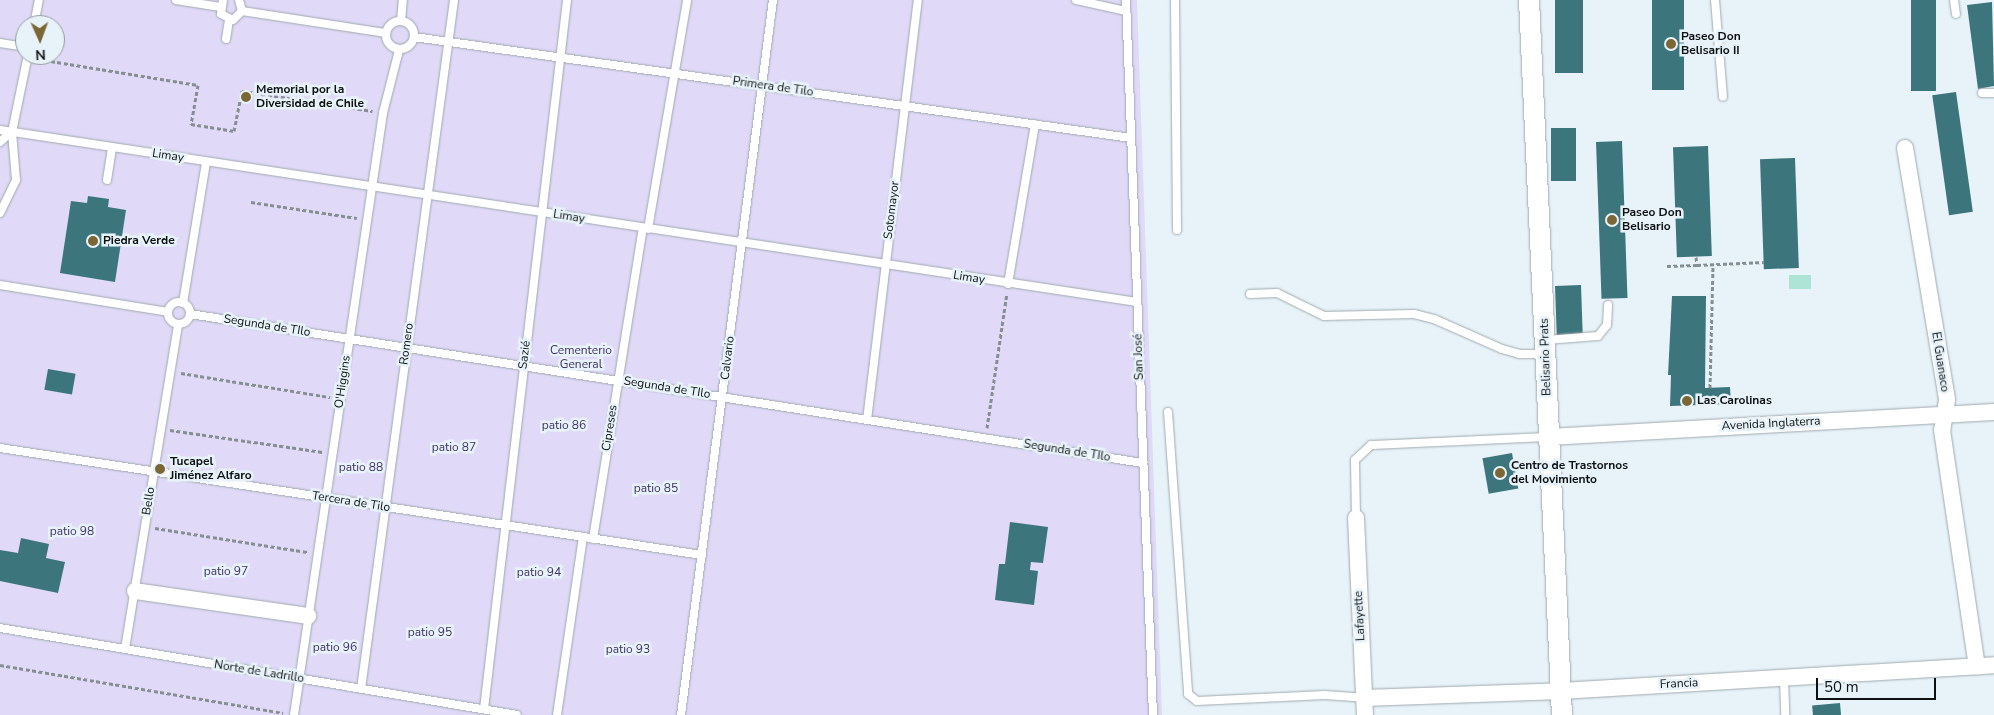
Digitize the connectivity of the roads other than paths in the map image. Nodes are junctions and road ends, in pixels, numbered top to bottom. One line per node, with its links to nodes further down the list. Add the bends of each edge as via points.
1 (39, 0): 20 (lane)
2 (176, 0): 16 (lane)
3 (239, 0): 17 (lane)
4 (403, 0): 22 (lane)
5 (454, 0): 26 (lane, Romero)
6 (567, 0): 30 (lane, Sazié)
7 (687, 0): 32 (lane, Cipreses)
8 (773, 0): 33 (lane, Calvario)
9 (918, 0): 37 (lane, Sotomayor)
10 (1076, 0): 18 (lane)
11 (1126, 0): 18 (lane, San José)
12 (1175, 0): 52 (lane)
13 (1528, 0): 65 (street, Belisario Prats)
14 (1715, 0): 36 (lane)
15 (1954, 0): 19 (lane)
16 (222, 4): 21 (lane, via 223,16)
17 (242, 11): 21 (lane, via 236,19); 23 (lane)
18 (1126, 11): 41 (lane, San José)
19 (1956, 14)
20 (36, 15)
21 (229, 19): 25 (lane)
22 (400, 21): 23 (lane, via 393,23); 24 (lane, via 409,24)
23 (386, 33): 29 (lane, via 390,46)
24 (414, 37): 26 (lane, Primera de Tilo); 29 (lane, via 407,48)
25 (226, 40)
26 (448, 42): 30 (lane, Primera de Tilo); 48 (lane, Romero)
27 (0, 43): 28 (lane)
28 (15, 46)
29 (399, 50): 47 (lane, O'Higgins, via 383,113)
30 (560, 58): 32 (lane, Primera de Tilo); 50 (lane, Sazié)
31 (26, 65): 40 (lane)
32 (674, 74): 33 (lane, Primera de Tilo); 51 (lane, Cipreses)
33 (763, 86): 37 (lane, Primera de Tilo); 53 (lane, Calvario)
34 (1982, 93): 35 (lane)
35 (1994, 93)
36 (1723, 97)
37 (905, 106): 38 (lane, Primera de Tilo); 54 (lane, Sotomayor)
38 (1035, 124): 41 (lane, Primera de Tilo); 55 (lane)
39 (0, 130): 40 (lane, Limay)
40 (12, 132): 42 (lane); 43 (lane, Limay); 49 (lane, via 16,180)
41 (1131, 138): 59 (lane, San José)
42 (0, 142)
43 (112, 147): 45 (lane, Limay); 46 (lane)
44 (1905, 148): 72 (street, El Guanaco, via 1947,400)
45 (206, 162): 47 (lane, Limay); 58 (lane)
46 (107, 180)
47 (372, 187): 48 (lane, Limay); 64 (lane, O'Higgins)
48 (427, 196): 50 (lane, Limay); 66 (lane, Romero)
49 (0, 213)
50 (542, 213): 51 (lane, Limay); 67 (lane, Sazié)
51 (645, 229): 53 (lane, Limay); 68 (lane, Cipreses)
52 (1177, 230)
53 (742, 244): 54 (lane, Limay); 69 (lane, Calvario)
54 (886, 266): 55 (lane, Limay); 73 (lane, Sotomayor)
55 (1008, 284): 59 (lane, Limay)
56 (0, 285): 61 (lane)
57 (1250, 294): 65 (lane, via 1277,293 1324,316 1414,314 1519,354)
58 (182, 302): 61 (lane, via 173,304); 62 (lane)
59 (1137, 302): 76 (lane, San José)
60 (1608, 305): 65 (lane, via 1607,325 1598,336)
61 (168, 312): 63 (lane, via 170,320)
62 (190, 314): 63 (lane, via 186,322); 64 (lane, Segunda de TIlo)
63 (178, 324): 77 (lane, Bello)
64 (350, 339): 66 (lane, Segunda de TIlo); 78 (lane, O'Higgins)
65 (1546, 347): 74 (street, Belisario Prats)
66 (407, 348): 67 (lane, Segunda de TIlo); 79 (lane, Romero)
67 (524, 366): 68 (lane, Segunda de TIlo); 81 (lane, Sazié)
68 (618, 381): 69 (lane, Segunda de TIlo); 83 (lane, Cipreses)
69 (723, 397): 73 (lane, Segunda de TIlo); 84 (lane, Calvario)
70 (1168, 412): 95 (lane, via 1188,694 1197,701 1324,695)
71 (1994, 412): 72 (street, Avenida Inglaterra)
72 (1945, 414): 74 (street, Avenida Inglaterra); 90 (street, El Guanaco, via 1942,430)
73 (867, 420): 76 (lane, Segunda de TIlo)
74 (1548, 437): 80 (lane, via 1371,445 1355,460); 94 (street, Belisario Prats)
75 (0, 448): 77 (lane, Tercera de Tilo)
76 (1143, 463): 101 (lane, San José)
77 (154, 471): 78 (lane, Tercera de Tilo); 85 (lane, Bello)
78 (326, 498): 79 (lane, Tercera de Tilo); 86 (lane, O'Higgins)
79 (385, 507): 81 (lane, Tercera de Tilo); 93 (lane, Romero)
80 (1356, 518): 95 (street, Lafayette)
81 (505, 525): 82 (lane, Tercera de Tilo); 96 (lane, Sazié)
82 (583, 537): 83 (lane, Tercera de Tilo); 99 (lane)
83 (592, 539): 84 (lane, Tercera de Tilo)
84 (702, 555): 100 (lane, Calvario)
85 (135, 590): 86 (street); 88 (lane, Bello)
86 (308, 616): 91 (lane, O'Higgins)
87 (0, 628): 88 (lane, Norte de Ladrillo)
88 (125, 649): 91 (lane, Norte de Ladrillo)
89 (1994, 665): 90 (street, Francia)
90 (1977, 666): 92 (street, Francia)
91 (299, 678): 93 (lane, Norte de Ladrillo); 97 (lane, O'Higgins)
92 (1784, 678): 94 (street, Francia); 104 (lane)
93 (360, 689): 96 (lane, Norte de Ladrillo)
94 (1561, 691): 95 (street, Francia); 103 (street, Belisario Prats)
95 (1364, 698): 102 (street, Lafayette)
96 (484, 709): 98 (lane, Norte de Ladrillo)
97 (294, 715)
98 (518, 715)
99 (557, 715)
100 (681, 715)
101 (1153, 715)
102 (1365, 715)
103 (1562, 715)
104 (1785, 715)

